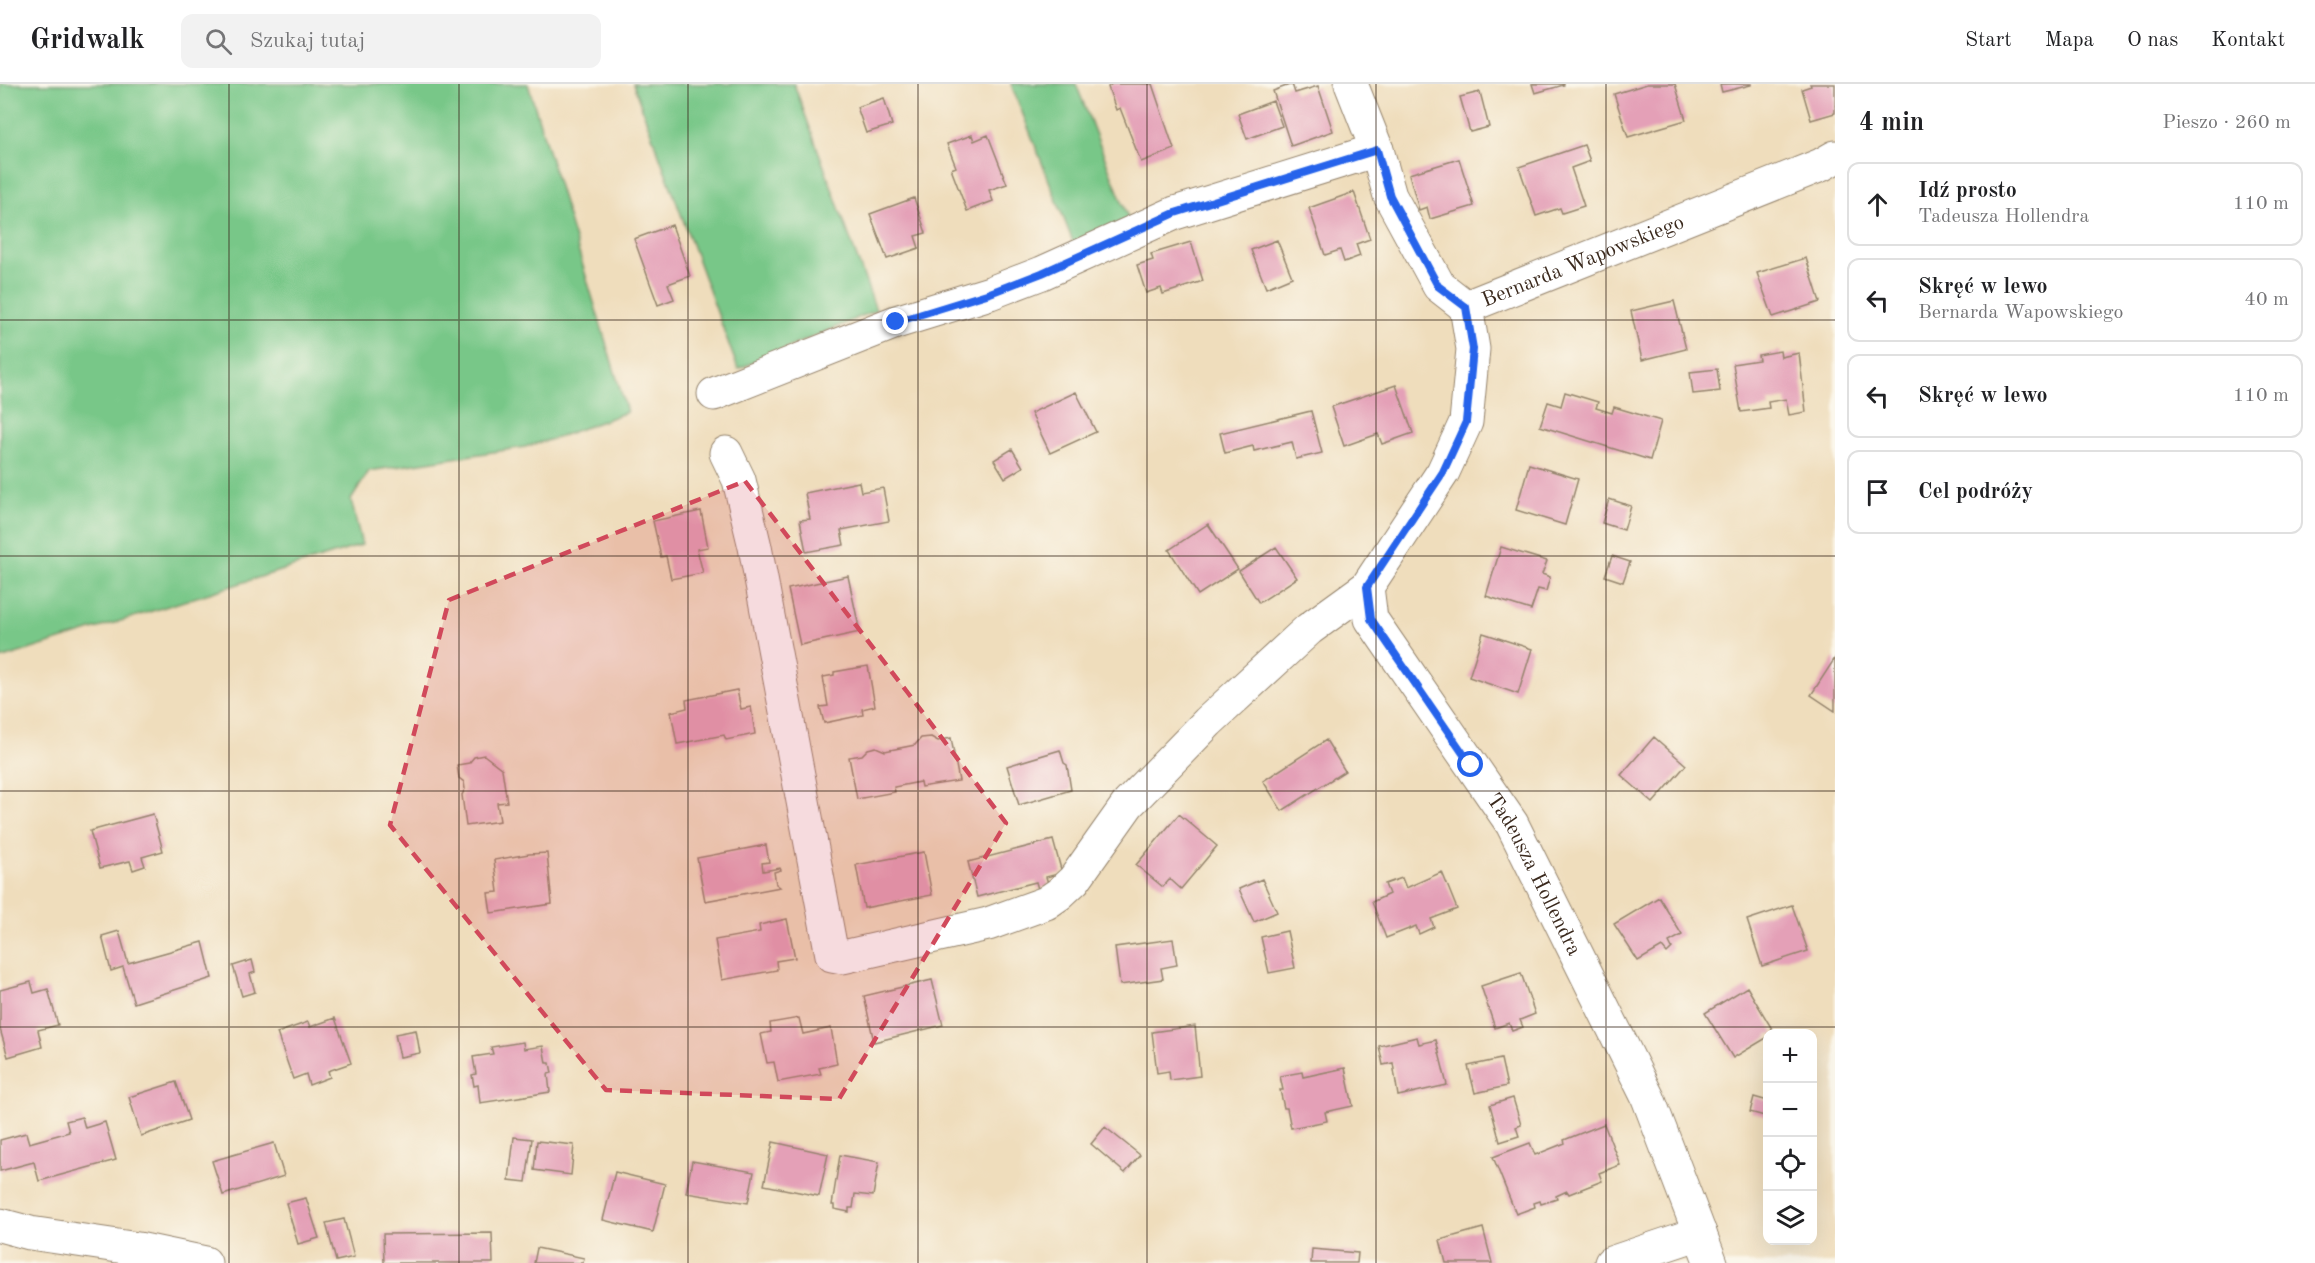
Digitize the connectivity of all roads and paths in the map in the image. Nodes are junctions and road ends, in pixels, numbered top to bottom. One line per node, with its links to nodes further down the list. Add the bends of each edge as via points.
1 (1351, 84): 2 (street, Bernarda Wapowskiego)
2 (1377, 150): 4 (street, Bernarda Wapowskiego, via 1390,196 1438,286); 5 (street, via 1175,213 1000,289 896,322)
3 (1835, 157): 4 (street, Bernarda Wapowskiego)
4 (1466, 307): 7 (street, via 1473,349 1466,422 1443,472)
5 (714, 394)
6 (726, 453): 7 (street, via 739,480 754,547 832,955 843,957 988,924 1046,903 1074,880 1128,804 1208,722 1309,629)
7 (1367, 587): 9 (street, Tadeusza Hollendra, via 1371,619 1512,824 1648,1098)
8 (0, 1225): 10 (street)
9 (1700, 1233): 11 (street); 12 (street, Tadeusza Hollendra)
10 (205, 1263)
11 (1611, 1263)
12 (1711, 1263)

